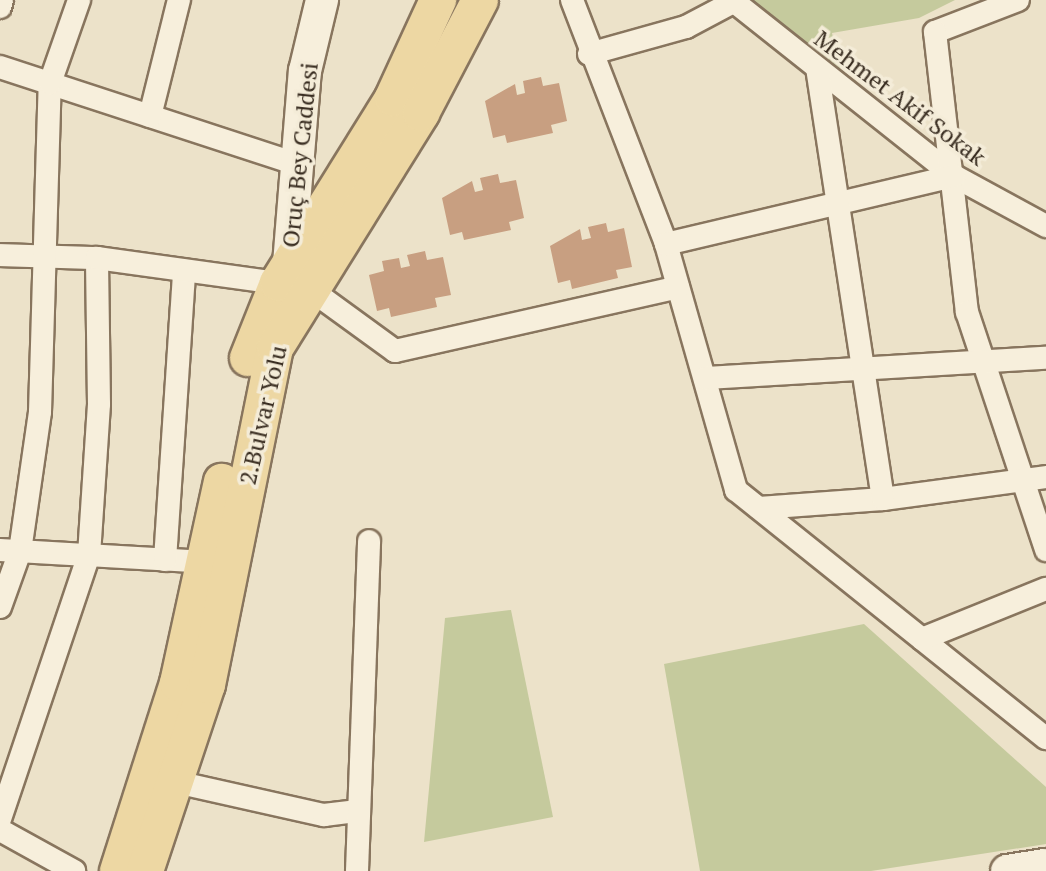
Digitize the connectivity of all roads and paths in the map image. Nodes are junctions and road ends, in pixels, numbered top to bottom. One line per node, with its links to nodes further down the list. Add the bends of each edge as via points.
1 (2, 0): 10 (street)
2 (79, 0): 14 (street)
3 (179, 0): 15 (street)
4 (322, 0): 16 (main road, Oruç Bey Caddesi, via 305,71)
5 (438, 0): 25 (main road, 2.Bulvar Yolu, via 393,98)
6 (480, 0): 25 (main road, 2.Bulvar Yolu, via 421,113)
7 (572, 0): 11 (street)
8 (1018, 0): 17 (street, via 935,32)
9 (734, 1): 11 (street, via 686,27); 13 (street, Mehmet Akif Sokak)
10 (0, 7)
11 (589, 54): 20 (street)
12 (0, 67): 14 (street)
13 (817, 69): 17 (street, Mehmet Akif Sokak); 18 (street)
14 (50, 83): 15 (street); 22 (street)
15 (150, 116): 16 (street)
16 (297, 164): 25 (main road, Oruç Bey Caddesi)
17 (954, 176): 18 (street); 19 (street, Mehmet Akif Sokak); 28 (street, via 967,312)
18 (842, 200): 20 (street); 29 (street)
19 (1046, 226)
20 (666, 244): 26 (street)
21 (0, 255): 22 (street)
22 (47, 256): 23 (street); 35 (street, via 40,412)
23 (97, 258): 24 (street); 37 (street, via 99,404)
24 (184, 271): 25 (street); 38 (street)
25 (291, 278): 26 (street, via 395,351); 39 (main road, 2.Bulvar Yolu, via 251,344); 44 (main road, 2.Bulvar Yolu, via 207,685)
26 (678, 287): 30 (street)
27 (1046, 358): 28 (street)
28 (985, 362): 29 (street); 31 (street)
29 (866, 369): 30 (street); 32 (street)
30 (705, 378): 33 (street, via 736,490)
31 (1036, 478): 32 (street); 36 (street)
32 (883, 499): 33 (street)
33 (759, 508): 42 (street)
34 (369, 541): 45 (street)
35 (10, 550): 37 (street); 41 (street)
36 (1046, 550)
37 (89, 555): 38 (street); 46 (street)
38 (165, 560): 39 (street)
39 (206, 562): 50 (main road, 2.Bulvar Yolu, via 178,683)
40 (1046, 589): 42 (street)
41 (0, 607)
42 (922, 639): 43 (street)
43 (1046, 738)
44 (176, 782): 45 (street, via 324,815); 51 (main road, 2.Bulvar Yolu)
45 (358, 811): 52 (street)
46 (0, 819)
47 (0, 830): 49 (street)
48 (1046, 865): 53 (main road)
49 (74, 871)
50 (118, 871)
51 (145, 871)
52 (357, 871)
53 (1007, 871)

